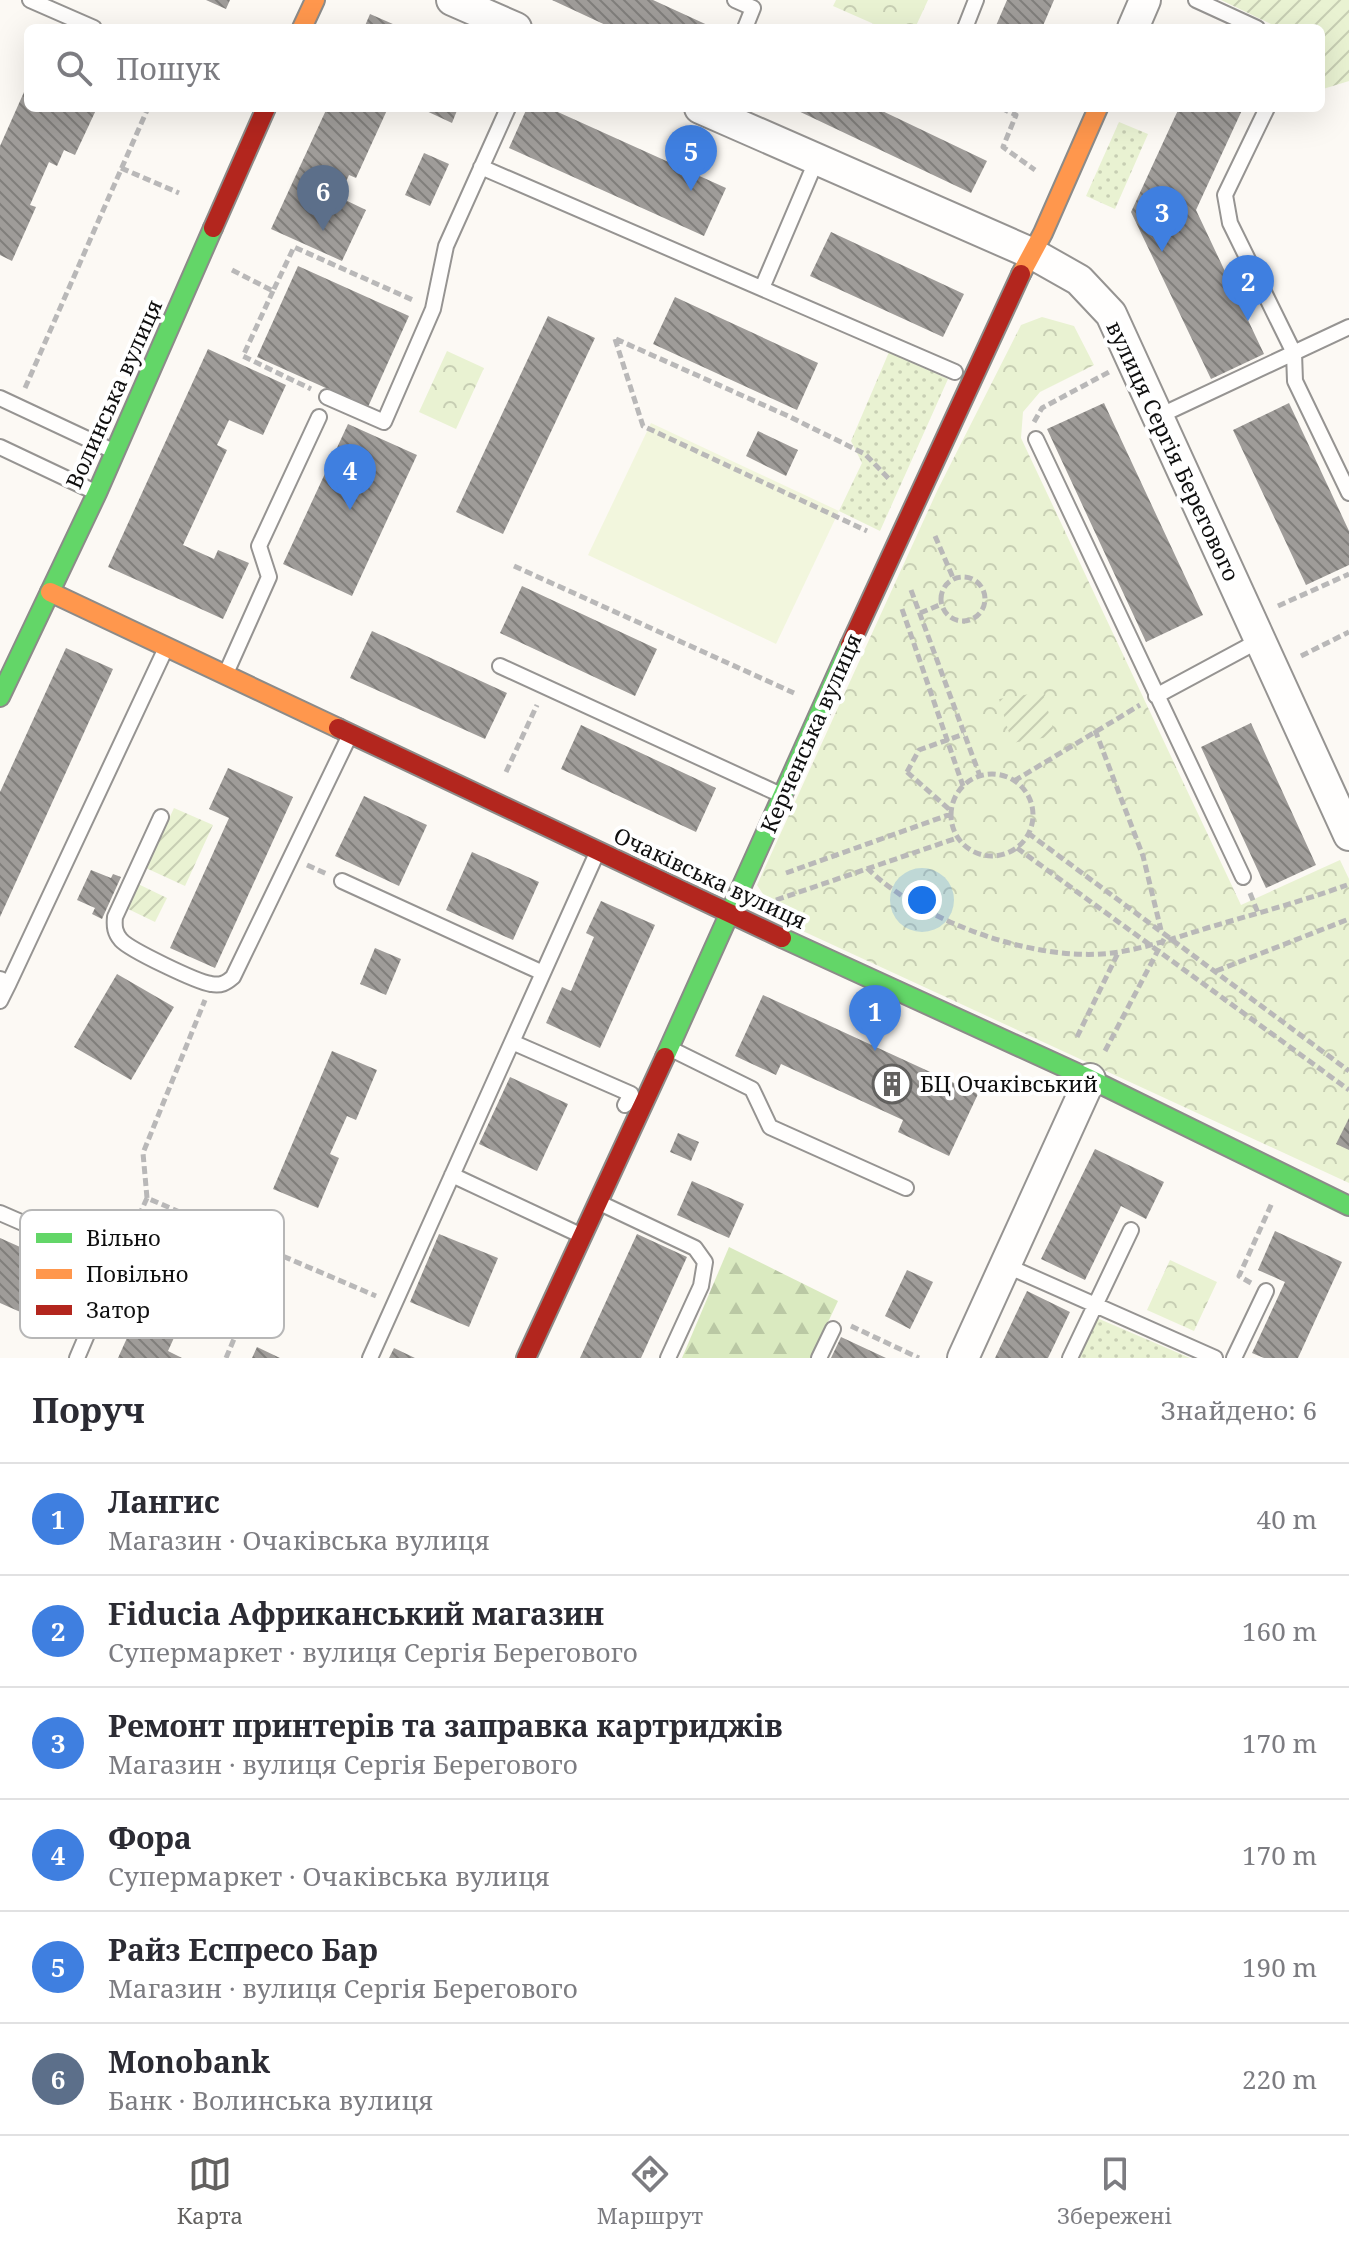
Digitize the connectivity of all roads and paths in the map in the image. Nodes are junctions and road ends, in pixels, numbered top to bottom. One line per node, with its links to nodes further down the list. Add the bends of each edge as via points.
1 (30, 0): 8 (lane)
2 (315, 0): 9 (street)
3 (452, 0): 10 (street)
4 (735, 0): 11 (lane, via 753,8)
5 (976, 0): 12 (lane)
6 (1145, 0): 13 (street)
7 (1196, 0): 14 (lane)
8 (85, 24)
9 (304, 24)
10 (507, 24)
11 (747, 24)
12 (967, 24)
13 (1135, 24)
14 (1248, 24)
15 (146, 112): 24 (path)
16 (264, 112): 43 (street, Волинська вулиця)
17 (506, 112): 23 (lane)
18 (713, 112): 22 (street, вулиця Сергія Берегового)
19 (1010, 112): 25 (path, via 1016,115 1003,147)
20 (1096, 112): 25 (street, Керченська вулиця)
21 (1265, 112): 33 (lane, via 1225,195 1230,223)
22 (817, 159): 27 (street, вулиця Сергія Берегового); 29 (lane)
23 (481, 167): 29 (lane); 31 (lane, via 446,246)
24 (121, 168): 26 (path); 38 (path)
25 (1062, 189): 27 (street, Керченська вулиця)
26 (179, 193)
27 (1033, 254): 40 (street, вулиця Сергія Берегового, via 1079,280 1111,314); 76 (street, Керченська вулиця)
28 (231, 270): 30 (path)
29 (762, 288): 34 (lane)
30 (273, 291): 31 (path, via 294,247); 36 (path, via 243,356)
31 (433, 309): 36 (lane, via 384,422)
32 (1349, 327): 33 (lane)
33 (1294, 353): 40 (lane); 46 (lane, via 1295,381)
34 (955, 372)
35 (1109, 372): 41 (path, via 1042,408 1034,420)
36 (327, 397)
37 (0, 398): 38 (lane)
38 (17, 406): 43 (lane)
39 (319, 417): 63 (lane, via 259,546 269,577)
40 (1157, 417): 59 (street, вулиця Сергія Берегового)
41 (1036, 439): 66 (lane)
42 (0, 447): 45 (lane)
43 (115, 451): 45 (street, Волинська вулиця)
44 (892, 483): 48 (path, via 865,454 615,339 643,426)
45 (97, 493): 53 (street, Волинська вулиця)
46 (1349, 493)
47 (930, 524): 51 (path)
48 (867, 531)
49 (514, 566): 65 (path)
50 (1349, 574): 56 (path)
51 (954, 580): 55 (path, via 944,590); 55 (path, via 974,580 984,591 985,605 964,621 950,616)
52 (910, 587): 57 (path)
53 (50, 592): 60 (street, Очаківська вулиця); 67 (street, Волинська вулиця)
54 (897, 594): 71 (path)
55 (942, 604): 57 (path)
56 (1278, 606)
57 (920, 613): 69 (path)
58 (1349, 632): 61 (path)
59 (1260, 640): 66 (lane); 80 (street, вулиця Сергія Берегового)
60 (167, 647): 63 (street, Очаківська вулиця); 100 (lane)
61 (1301, 656)
62 (500, 666): 64 (lane)
63 (225, 675): 70 (street, Очаківська вулиця)
64 (545, 686): 72 (path); 76 (lane)
65 (795, 693)
66 (1156, 696): 68 (path); 86 (lane)
67 (0, 697)
68 (1095, 730): 74 (path); 93 (path, via 1143,856)
69 (964, 734): 71 (path); 73 (path)
70 (350, 735): 83 (street, Очаківська вулиця); 84 (lane)
71 (946, 739): 75 (path); 77 (path, via 919,750 906,771)
72 (506, 773)
73 (980, 776): 74 (path, via 1002,775); 75 (path)
74 (1014, 781): 79 (path, via 1030,801)
75 (963, 786): 77 (path)
76 (783, 796): 91 (street, Керченська вулиця)
77 (951, 812): 81 (path); 87 (path)
78 (161, 817): 101 (lane, via 114,929 125,944)
79 (1028, 833): 82 (path); 93 (path)
80 (1349, 835)
81 (957, 838): 82 (path, via 979,854 1005,854); 85 (path)
82 (1017, 848): 95 (path)
83 (598, 851): 91 (street, Очаківська вулиця); 99 (lane)
84 (291, 857): 88 (path); 101 (lane, via 233,977 224,985)
85 (867, 868): 90 (path); 97 (path, via 908,901 999,940 1090,954)
86 (1243, 877)
87 (774, 878)
88 (342, 881): 99 (lane)
89 (1347, 885): 94 (path)
90 (768, 903)
91 (730, 915): 105 (street, Керченська вулиця); 106 (street, Очаківська вулиця)
92 (1349, 919): 98 (path)
93 (1162, 932): 94 (path)
94 (1167, 940): 95 (path); 96 (path); 98 (path)
95 (1149, 945): 96 (path); 97 (path)
96 (1158, 951): 106 (path); 108 (path)
97 (1119, 952): 104 (path)
98 (1215, 972): 107 (path)
99 (543, 973): 103 (lane)
100 (4, 981): 102 (lane)
101 (212, 985): 113 (path, via 143,1153)
102 (0, 1001)
103 (512, 1042): 109 (lane, via 631,1094); 110 (lane)
104 (1073, 1045)
105 (669, 1048): 111 (lane, via 752,1089 770,1127); 114 (street, Керченська вулиця)
106 (1096, 1069): 115 (street, Очаківська вулиця); 123 (street)
107 (1349, 1071)
108 (1349, 1090)
109 (618, 1121)
110 (452, 1175): 120 (lane); 125 (lane)
111 (906, 1188)
112 (1277, 1191): 124 (path, via 1239,1276)
113 (147, 1198): 116 (path); 117 (path)
114 (598, 1202): 120 (street, Керченська вулиця); 134 (lane, via 695,1248 705,1262 701,1286)
115 (1349, 1206)
116 (142, 1210)
117 (175, 1210)
118 (0, 1213): 119 (lane)
119 (20, 1222)
120 (575, 1227): 133 (street, Керченська вулиця)
121 (1131, 1230): 126 (lane)
122 (284, 1257): 125 (path)
123 (1005, 1265): 126 (lane); 137 (street)
124 (1266, 1291): 140 (lane)
125 (394, 1304): 132 (lane)
126 (1096, 1305): 138 (lane); 139 (lane)
127 (833, 1329): 135 (lane); 136 (path, via 845,1324)
128 (86, 1338): 130 (lane)
129 (234, 1338): 131 (path)
130 (77, 1358)
131 (226, 1358)
132 (370, 1358)
133 (526, 1358)
134 (668, 1358)
135 (819, 1358)
136 (919, 1358)
137 (963, 1358)
138 (1070, 1358)
139 (1215, 1358)
140 (1234, 1358)

